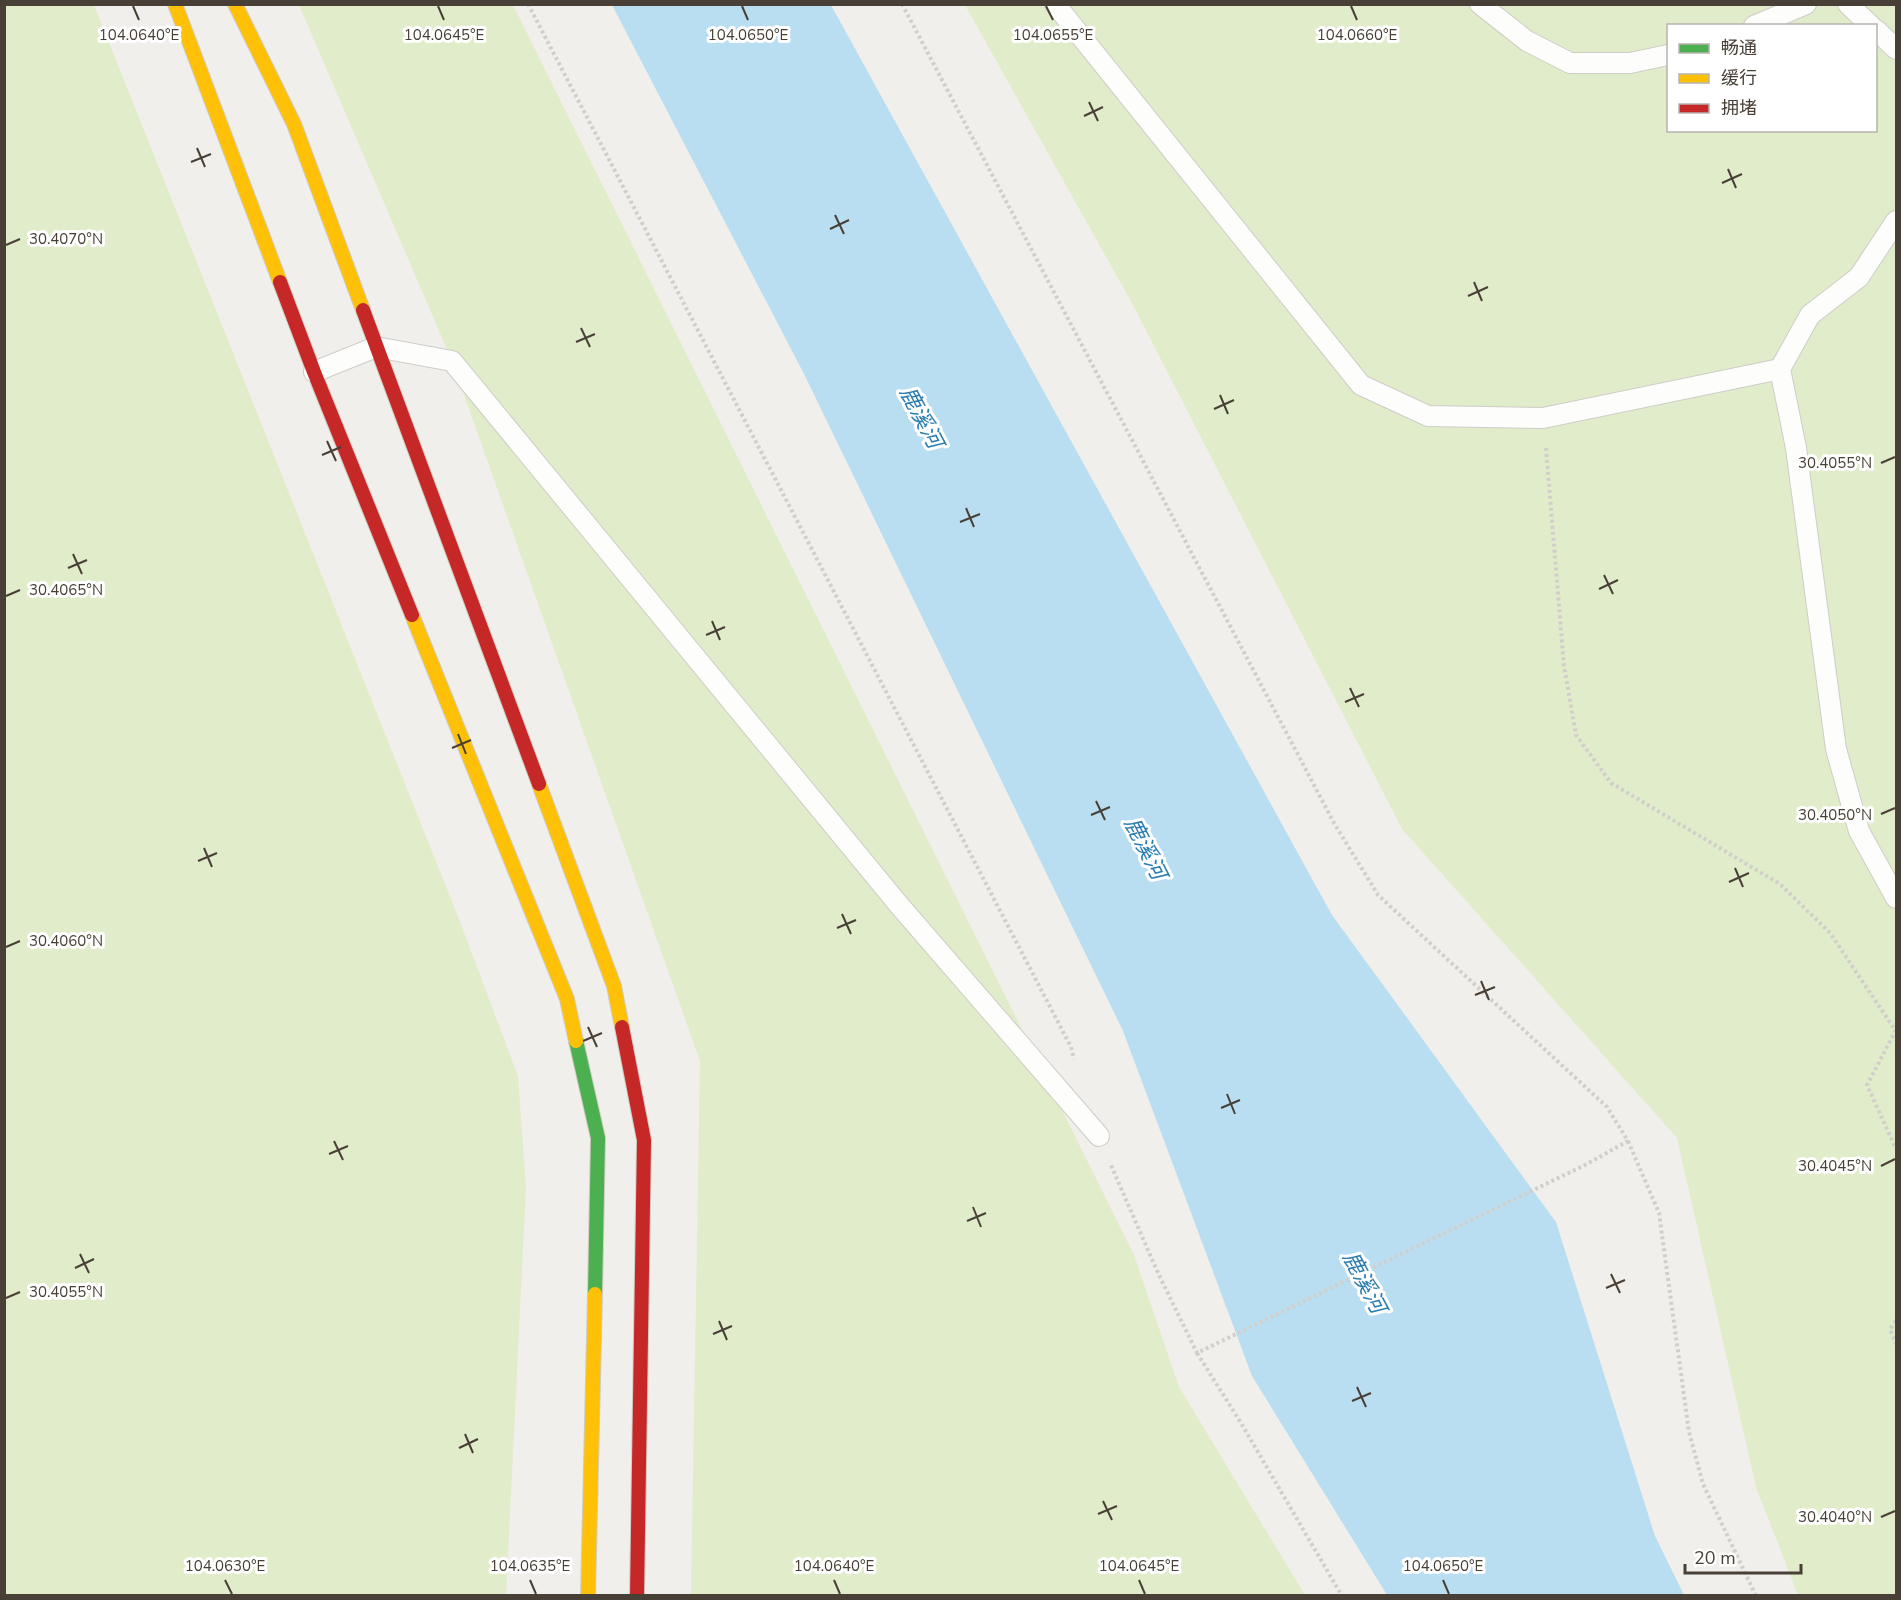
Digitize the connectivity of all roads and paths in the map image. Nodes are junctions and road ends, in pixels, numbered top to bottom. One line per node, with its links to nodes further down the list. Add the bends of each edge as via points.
1 (175, 4): 17 (street)
2 (235, 4): 15 (street, via 294,124)
3 (528, 4): 21 (path, via 1065,1037)
4 (902, 4): 23 (path, via 1334,823 1378,895 1607,1107)
5 (1055, 4): 18 (lane, via 1361,385 1428,416)
6 (1480, 4): 13 (lane, via 1527,41 1570,63 1630,63)
7 (1806, 4): 9 (lane)
8 (1848, 4): 10 (lane)
9 (1760, 24)
10 (1869, 24)
11 (1877, 32): 12 (lane)
12 (1896, 49)
13 (1667, 55)
14 (1896, 221): 16 (lane, via 1859,277 1810,315)
15 (376, 347): 17 (lane); 22 (lane, via 452,360 891,896); 29 (street, via 614,986 644,1140)
16 (1780, 369): 18 (lane); 19 (lane, via 1796,448 1836,749 1859,831)
17 (314, 372): 28 (street, via 567,999 598,1138)
18 (1543, 418): 20 (path, via 1564,666 1576,735 1611,783 1780,884 1830,933)
19 (1896, 898)
20 (1896, 1030): 24 (path, via 1867,1085)
21 (1078, 1070)
22 (1099, 1136): 27 (path, via 1158,1274)
23 (1628, 1141): 27 (path); 31 (path, via 1659,1213 1689,1432 1703,1484)
24 (1896, 1149)
25 (1896, 1321): 26 (path, via 1890,1329)
26 (1896, 1344)
27 (1197, 1353): 30 (path)
28 (588, 1596)
29 (637, 1596)
30 (1341, 1596)
31 (1756, 1596)

